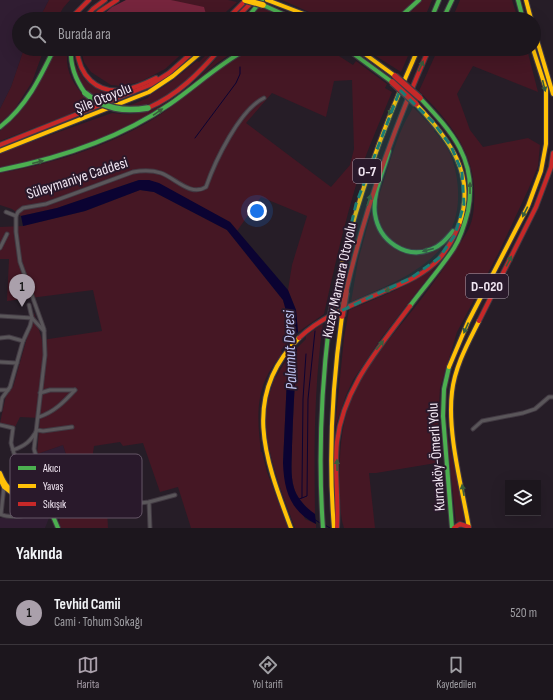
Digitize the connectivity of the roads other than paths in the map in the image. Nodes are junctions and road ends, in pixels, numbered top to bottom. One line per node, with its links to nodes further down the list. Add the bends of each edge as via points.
1 (89, 0): 13 (main road)
2 (105, 0): 14 (main road)
3 (117, 0): 15 (main road)
4 (246, 0): 12 (main road, bridge); 16 (main road)
5 (254, 0): 17 (main road)
6 (419, 0): 22 (main road)
7 (439, 0): 23 (main road)
8 (452, 0): 24 (main road)
9 (518, 0): 25 (main road)
10 (526, 0): 26 (main road)
11 (270, 1): 20 (main road); 21 (main road)
12 (262, 3): 18 (main road); 19 (main road)
13 (77, 12)
14 (90, 12)
15 (99, 12)
16 (234, 12)
17 (242, 12)
18 (253, 12)
19 (280, 12)
20 (293, 12)
21 (299, 12)
22 (406, 12)
23 (434, 12)
24 (446, 12)
25 (521, 12)
26 (529, 12)
27 (541, 52): 41 (main road)
28 (50, 56): 43 (main road, via 33,91)
29 (71, 56): 33 (main road, bridge, via 74,74 86,93 111,109 125,111 148,108 167,99 185,86)
30 (78, 56): 40 (main road, via 79,64 86,76 92,82 110,90 122,90 143,84)
31 (189, 56): 40 (main road, Şile Otoyolu)
32 (196, 56): 46 (main road, Şile Otoyolu, via 179,72 149,92)
33 (214, 56)
34 (235, 56): 48 (main road, one-way to 34, via 73,152 136,125 170,104)
35 (362, 56): 50 (main road, bridge, via 416,104 444,135 462,172)
36 (363, 56): 86 (main road, one-way to 36, bridge, via 336,457 344,408 351,390 376,351 455,247 468,215 471,183 467,163 449,130 420,98 395,76)
37 (415, 56): 90 (main road, Kuzey Marmara Otoyolu / O-7, one-way to 90, bridge, via 368,168 344,249 334,298 323,369 320,418)
38 (426, 56): 44 (main road, Kuzey Marmara Otoyolu / O-7, one-way to 38)
39 (535, 56): 93 (main road, Kurnaköy-Ömerli Yolu / D-020, one-way to 93, via 546,89 548,124 542,171 528,206 465,329 450,363 444,389 443,416)
40 (186, 59): 45 (main road, Şile Otoyolu, via 150,85)
41 (553, 94)
42 (264, 98): 51 (street, Süleymaniye Caddesi, via 241,119 206,186 199,190 191,189 160,173 142,170 46,204 23,208)
43 (0, 128)
44 (393, 132): 50 (main road, one-way to 44, via 451,235 431,250 418,253 405,251 384,237 375,212 376,199); 86 (main road, Kuzey Marmara Otoyolu / O-7, one-way to 44, bridge, via 330,439 333,377 342,316 366,209)
45 (0, 145)
46 (0, 151)
47 (553, 153): 94 (main road, Kurnaköy-Ömerli Yolu / D-020, one-way to 47, via 453,439 452,402 455,376 461,357 536,207 551,167)
48 (0, 170)
49 (6, 212): 51 (street)
50 (462, 213): 89 (main road, one-way to 89, via 455,235 439,258 428,268 390,289 322,320 305,332 282,358 269,384 262,414 264,448)
51 (16, 216): 57 (street, Süleymaniye Caddesi, via 20,262)
52 (7, 234): 53 (street)
53 (0, 248)
54 (29, 305): 56 (street)
55 (0, 316): 56 (street)
56 (32, 318): 57 (street); 59 (street)
57 (44, 331): 64 (street, Süleymaniye Caddesi, via 45,355)
58 (0, 338): 59 (street)
59 (23, 341): 61 (street)
60 (0, 362): 61 (street)
61 (18, 363): 63 (street)
62 (0, 390): 63 (street)
63 (8, 390): 66 (street, via 2,398)
64 (40, 393): 67 (street, Süleymaniye Caddesi); 67 (street, via 50,390 75,390 49,413)
65 (553, 397): 70 (street, via 523,413 482,421)
66 (0, 410)
67 (39, 417): 71 (street, Süleymaniye Caddesi)
68 (0, 425): 72 (street, via 13,428)
69 (72, 427): 71 (street)
70 (473, 429)
71 (37, 430): 72 (street, via 26,445); 74 (street, Süleymaniye Caddesi)
72 (12, 450): 73 (street)
73 (13, 454)
74 (35, 454)
75 (0, 473): 78 (main road)
76 (0, 479): 77 (main road)
77 (4, 486): 79 (main road); 83 (street)
78 (10, 489)
79 (10, 491)
80 (175, 496): 81 (street)
81 (149, 502): 82 (street); 88 (street)
82 (142, 503)
83 (0, 514): 84 (street)
84 (10, 516)
85 (55, 518): 87 (main road)
86 (336, 518): 91 (main road, Kuzey Marmara Otoyolu / O-7); 92 (main road)
87 (58, 528)
88 (150, 528)
89 (291, 528)
90 (322, 528)
91 (334, 528)
92 (337, 528)
93 (453, 528): 94 (main road, via 463,524)
94 (469, 528)

